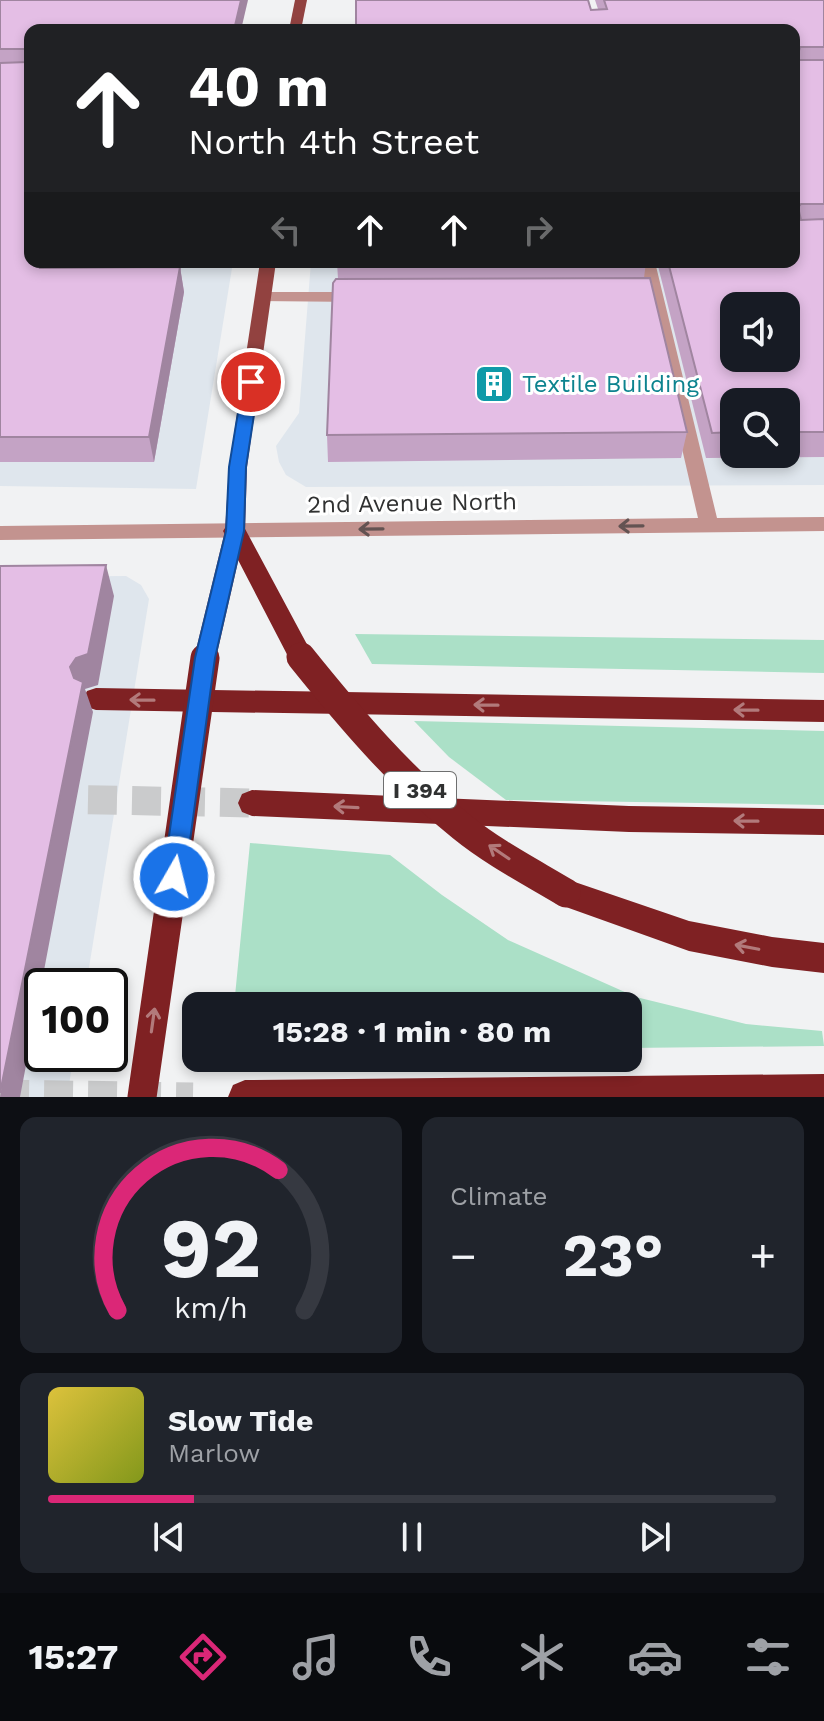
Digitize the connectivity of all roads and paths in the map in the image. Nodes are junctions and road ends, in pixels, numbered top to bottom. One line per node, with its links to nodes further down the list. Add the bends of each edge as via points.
1 (301, 0): 2 (main road)
2 (296, 24)
3 (267, 268): 5 (main road)
4 (647, 268): 8 (street, via 647,296)
5 (264, 297): 6 (street); 9 (main road, via 238,467)
6 (369, 297)
7 (824, 524): 8 (street, 2nd Avenue North)
8 (709, 525): 9 (street, 2nd Avenue North, one-way to 9)
9 (235, 531): 10 (street, 2nd Avenue North); 11 (main road); 16 (highway, I 394, one-way to 9, bridge, via 689,936 566,893 464,828 375,746 301,657)
10 (0, 533)
11 (205, 658): 18 (highway, one-way to 11, bridge)
12 (96, 699): 13 (highway, one-way to 12)
13 (824, 711)
14 (252, 803): 15 (highway, one-way to 14)
15 (824, 822)
16 (824, 958)
17 (824, 1091): 19 (highway)
18 (142, 1097)
19 (245, 1097)

